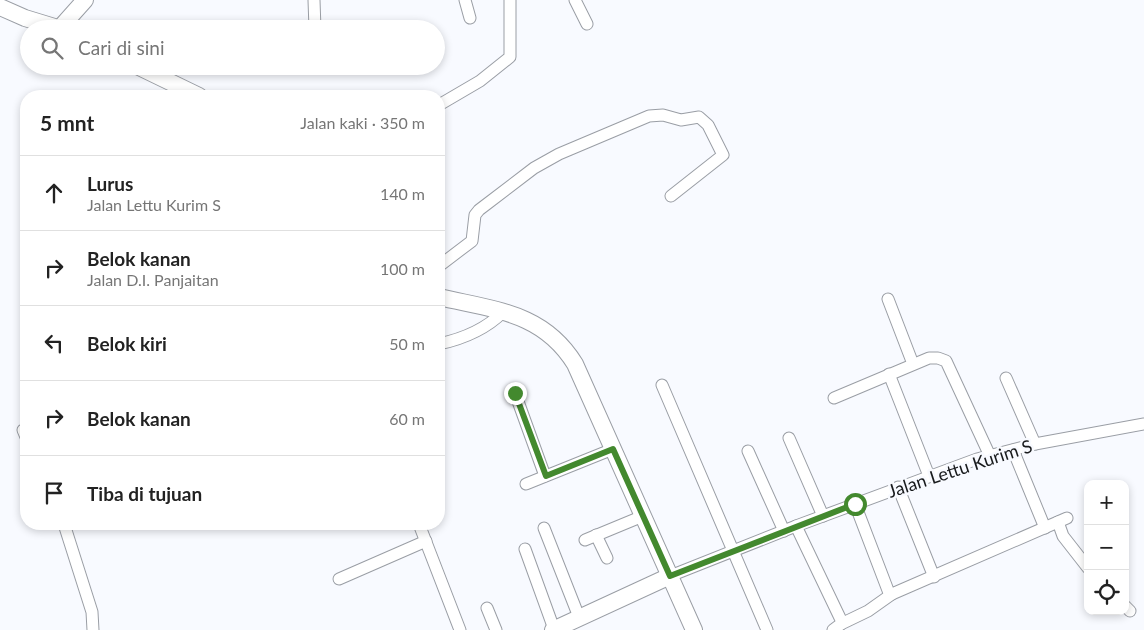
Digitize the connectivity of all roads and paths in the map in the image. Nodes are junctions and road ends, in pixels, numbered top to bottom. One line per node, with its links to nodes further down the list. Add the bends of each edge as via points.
1 (85, 0): 9 (main road)
2 (314, 0): 10 (street)
3 (465, 0): 7 (street)
4 (510, 0): 14 (street, via 510,57 480,81)
5 (575, 0): 11 (street)
6 (0, 7): 8 (main road)
7 (470, 18)
8 (31, 20)
9 (68, 20)
10 (315, 20)
11 (587, 24)
12 (156, 75): 13 (main road)
13 (187, 90)
14 (445, 101)
15 (671, 196): 16 (street, via 723,156 708,125 699,117 681,120 663,115 649,116 534,168 479,210 472,241)
16 (445, 261)
17 (445, 298): 19 (main road)
18 (888, 299): 21 (street)
19 (503, 312): 20 (street, via 495,321); 30 (main road, via 537,324 565,347)
20 (445, 343)
21 (913, 364): 22 (street); 33 (street, via 929,358 946,361)
22 (889, 374): 26 (street); 35 (street)
23 (1006, 378): 29 (street)
24 (662, 385): 51 (street)
25 (515, 393): 34 (street)
26 (834, 398)
27 (1144, 424): 29 (street, Jalan Lettu Kurim S)
28 (789, 438): 40 (street)
29 (1035, 444): 31 (street, Jalan Lettu Kurim S)
30 (613, 449): 34 (street); 39 (main road)
31 (1013, 450): 33 (street, Jalan Lettu Kurim S); 43 (street)
32 (748, 451): 46 (street)
33 (990, 456): 35 (street, Jalan Lettu Kurim S)
34 (546, 476): 36 (street)
35 (929, 476): 37 (street, Jalan Lettu Kurim S)
36 (526, 484)
37 (898, 487): 38 (street, Jalan Lettu Kurim S); 55 (street)
38 (855, 504): 40 (street, Jalan Lettu Kurim S); 57 (street)
39 (644, 516): 47 (street); 54 (main road)
40 (823, 516): 41 (street, Jalan Lettu Kurim S)
41 (796, 526): 46 (street, Jalan Lettu Kurim S); 60 (street)
42 (544, 528): 59 (street)
43 (1045, 528): 53 (street, via 1062,520 1063,536); 55 (street)
44 (66, 530): 61 (street, via 92,612)
45 (422, 530): 49 (street)
46 (784, 531): 51 (street, Jalan Lettu Kurim S)
47 (596, 535): 48 (street); 52 (street)
48 (585, 540)
49 (426, 541): 56 (street); 62 (street)
50 (525, 549): 59 (street)
51 (734, 550): 54 (street, Jalan Lettu Kurim S); 65 (street)
52 (607, 558)
53 (1084, 563)
54 (670, 576): 59 (main road); 64 (main road)
55 (934, 576): 57 (street)
56 (339, 579)
57 (892, 594): 60 (street)
58 (487, 608): 63 (street)
59 (564, 626)
60 (837, 627)
61 (93, 630)
62 (460, 630)
63 (496, 630)
64 (694, 630)
65 (767, 630)

